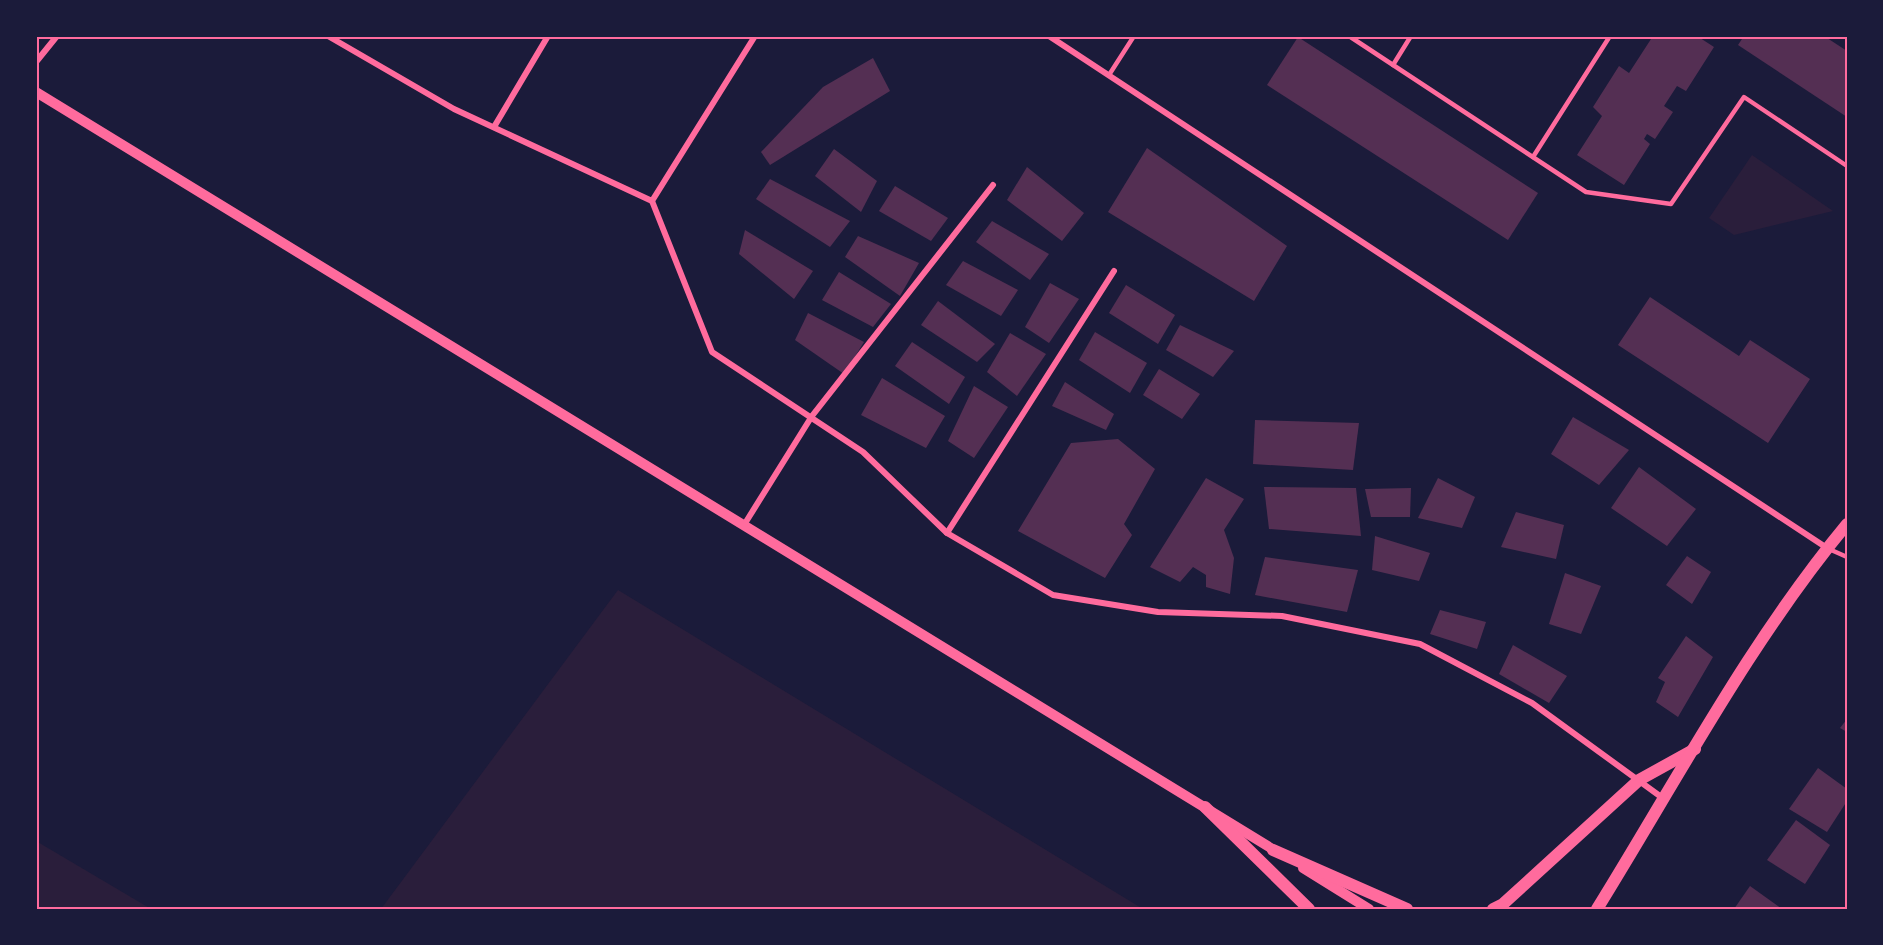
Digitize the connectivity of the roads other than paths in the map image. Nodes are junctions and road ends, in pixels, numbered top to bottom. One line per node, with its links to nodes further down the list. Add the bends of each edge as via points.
1 (57, 36): 10 (street)
2 (328, 36): 14 (street, via 454,109)
3 (548, 36): 14 (street)
4 (755, 36): 18 (street)
5 (1049, 36): 12 (street)
6 (1134, 36): 12 (lane)
7 (1349, 36): 11 (lane)
8 (1412, 36): 11 (lane)
9 (1610, 36): 15 (lane)
10 (36, 62)
11 (1393, 65): 15 (lane)
12 (1108, 75): 24 (street)
13 (36, 92): 22 (street)
14 (494, 127): 18 (street)
15 (1533, 157): 16 (lane, via 1586,192 1671,204 1744,97)
16 (1847, 166)
17 (993, 185): 20 (street)
18 (652, 201): 20 (street, via 712,352)
19 (1114, 271): 23 (street)
20 (812, 416): 22 (street); 23 (street, via 863,452)
21 (1847, 524): 24 (main road)
22 (744, 525): 29 (street)
23 (947, 533): 27 (street, via 1053,595 1158,612 1282,616 1420,644 1532,703)
24 (1827, 548): 25 (lane); 26 (main road, via 1742,671)
25 (1847, 556)
26 (1696, 748): 27 (main road); 28 (main road)
27 (1639, 780): 28 (street); 34 (main road)
28 (1665, 800): 35 (main road)
29 (1205, 807): 30 (street); 31 (main road)
30 (1273, 850): 32 (street); 33 (main road)
31 (1309, 909)
32 (1369, 909)
33 (1407, 909)
34 (1493, 909)
35 (1597, 909)

